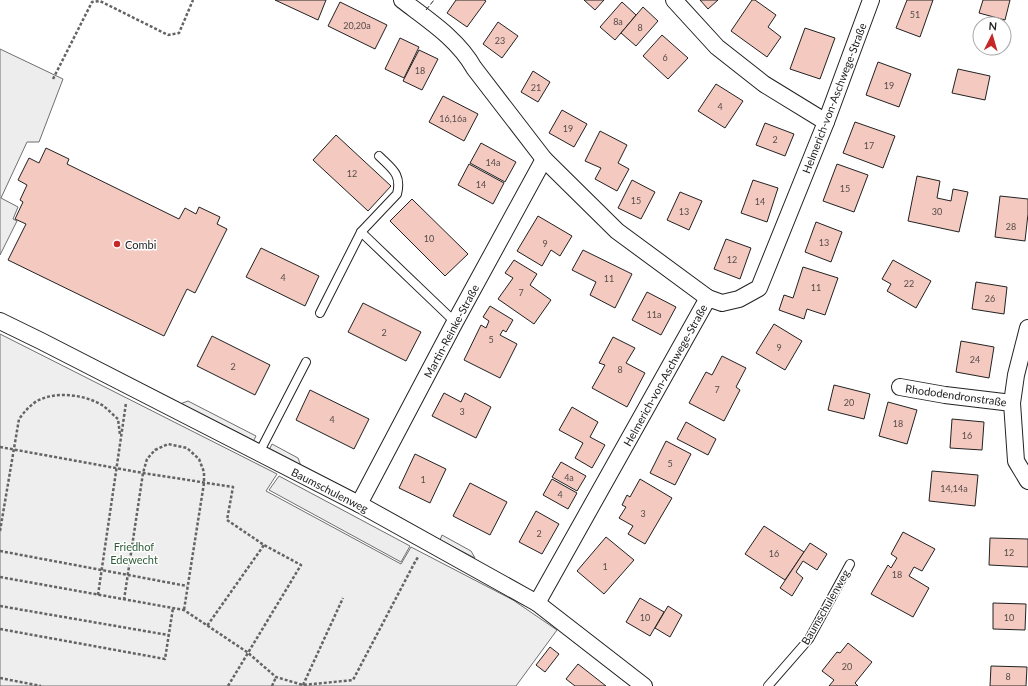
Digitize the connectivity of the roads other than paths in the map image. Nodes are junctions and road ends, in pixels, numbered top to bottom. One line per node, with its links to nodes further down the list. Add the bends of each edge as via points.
1 (402, 0): 6 (street, via 446,33 468,58)
2 (674, 0): 4 (street, via 717,46 764,84)
3 (871, 0): 4 (street, Helmerich-von-Aschwege-Straße)
4 (826, 122): 8 (street, Helmerich-von-Aschwege-Straße, via 760,288 739,299 722,303)
5 (379, 156): 7 (lane, via 398,176 399,187 396,194)
6 (544, 159): 8 (street, via 617,232); 11 (street, Martin-Reinke-Straße)
7 (361, 232): 9 (lane); 11 (lane)
8 (708, 298): 21 (street, Helmerich-von-Aschwege-Straße)
9 (320, 313)
10 (0, 321): 17 (street, Baumschulenweg)
11 (455, 322): 19 (street, Martin-Reinke-Straße)
12 (1028, 328): 13 (street, Rhododendronstraße)
13 (1025, 350): 16 (street, Rhododendronstraße, via 1016,375)
14 (306, 362): 17 (lane)
15 (900, 387): 16 (street, Rhododendronstraße)
16 (1012, 403): 18 (street, Rhododendronstraße, via 1016,461)
17 (259, 453): 19 (street, Baumschulenweg)
18 (1028, 481)
19 (359, 504): 21 (street, Baumschulenweg)
20 (850, 564): 23 (lane, Baumschulenweg, via 809,639)
21 (537, 603): 22 (street, Baumschulenweg)
22 (644, 686)
23 (768, 686)

